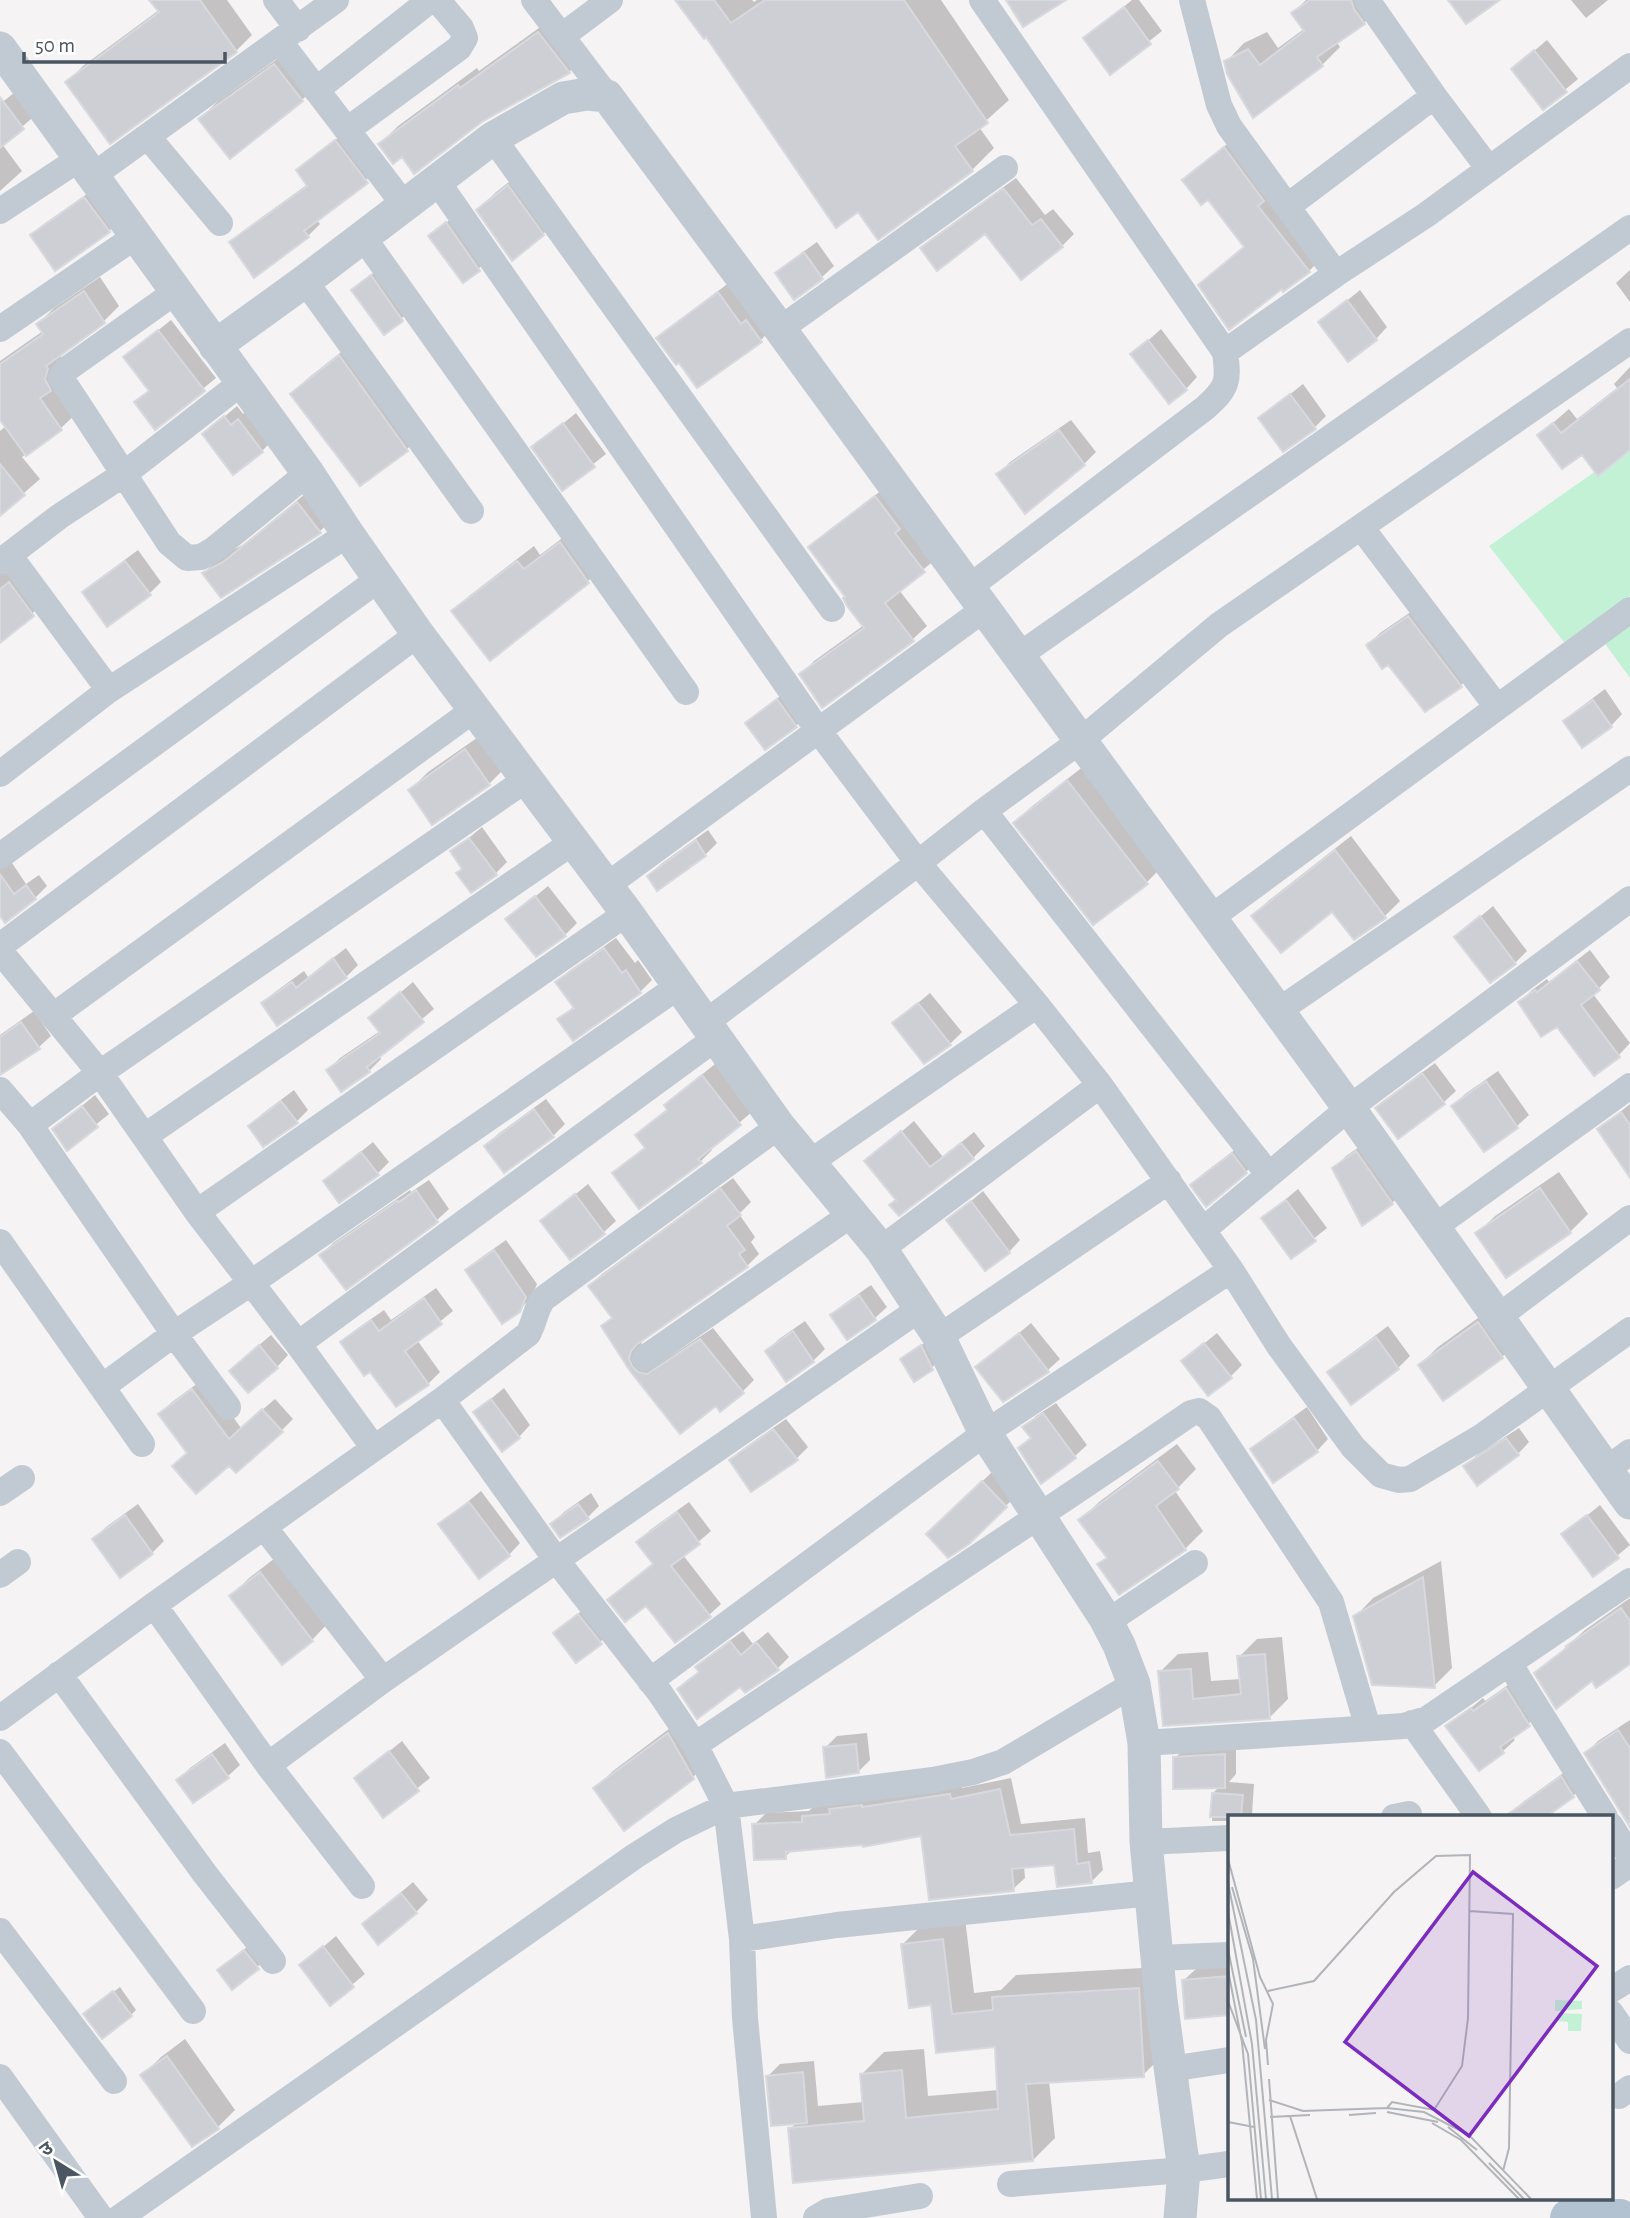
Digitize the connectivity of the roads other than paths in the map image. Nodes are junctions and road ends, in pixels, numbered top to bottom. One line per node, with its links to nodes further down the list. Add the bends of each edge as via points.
1 (276, 0): 8 (street)
2 (336, 0): 8 (street)
3 (534, 0): 9 (street)
4 (610, 0): 9 (street)
5 (982, 0): 36 (street)
6 (1192, 0): 23 (street, via 1219,105 1229,126)
7 (1367, 0): 14 (street)
8 (289, 36): 12 (street); 16 (street)
9 (562, 36): 13 (street)
10 (0, 48): 18 (street)
11 (1630, 66): 20 (street)
12 (316, 90): 15 (street); 15 (street, via 429,1 439,2 461,28 465,38 459,48)
13 (607, 96): 17 (street, via 563,99); 33 (street)
14 (1434, 96): 20 (street); 23 (street)
15 (346, 130): 22 (street)
16 (148, 137): 18 (street); 25 (street)
17 (493, 138): 21 (street); 46 (street)
18 (85, 168): 24 (street); 27 (street)
19 (1005, 168): 33 (street)
20 (1489, 169): 29 (street)
21 (437, 181): 22 (street); 54 (street)
22 (405, 206): 28 (street)
23 (1288, 206): 29 (street)
24 (0, 211)
25 (220, 223)
26 (1630, 229): 49 (street)
27 (136, 236): 31 (street); 32 (street)
28 (363, 237): 30 (street); 51 (street)
29 (1336, 274): 36 (street)
30 (305, 281): 35 (street); 40 (street)
31 (178, 290): 35 (street); 39 (street, via 67,369 61,378)
32 (0, 329)
33 (780, 329): 45 (street)
34 (1630, 341): 41 (street)
35 (215, 346): 37 (street)
36 (1225, 352): 45 (street, via 1228,375 1213,400)
37 (241, 383): 38 (street); 39 (street)
38 (309, 473): 39 (street, via 213,550 187,558 169,543); 42 (street)
39 (124, 474): 43 (street)
40 (471, 511)
41 (1361, 527): 52 (street); 55 (street, via 1219,625)
42 (348, 534): 44 (street); 50 (street)
43 (4, 558): 50 (street)
44 (379, 579): 48 (street); 61 (street)
45 (976, 599): 49 (street); 54 (street)
46 (832, 609)
47 (1630, 610): 52 (street)
48 (418, 634): 53 (street); 67 (street)
49 (1018, 656): 55 (street)
50 (110, 690): 57 (street)
51 (686, 692)
52 (1497, 707): 66 (street)
53 (475, 709): 58 (street); 71 (street)
54 (818, 730): 62 (street); 63 (street)
55 (1080, 741): 59 (street); 66 (street)
56 (1630, 769): 70 (street)
57 (0, 774)
58 (527, 779): 60 (street); 73 (street)
59 (984, 811): 62 (street); 82 (street)
60 (573, 842): 63 (street); 80 (street)
61 (0, 856)
62 (918, 863): 69 (street); 72 (street)
63 (606, 886): 65 (street)
64 (1630, 899): 77 (street)
65 (627, 913): 68 (street); 84 (street)
66 (1209, 919): 70 (street)
67 (0, 949): 71 (street)
68 (679, 986): 72 (street); 92 (street)
69 (1037, 1005): 74 (street); 81 (street)
70 (1278, 1011): 77 (street)
71 (53, 1016): 73 (street)
72 (711, 1031): 79 (street); 98 (street)
73 (100, 1073): 78 (street); 80 (street)
74 (1100, 1085): 83 (street); 90 (street)
75 (1630, 1086): 87 (street)
76 (0, 1090): 78 (street)
77 (1349, 1108): 82 (street); 87 (street)
78 (30, 1125): 96 (street)
79 (779, 1126): 81 (street); 102 (street, via 543,1299 528,1334)
80 (145, 1136): 84 (street)
81 (810, 1163): 85 (street)
82 (1269, 1175): 88 (street)
83 (1169, 1181): 88 (street); 97 (street)
84 (197, 1212): 92 (street)
85 (852, 1214): 90 (street); 99 (street)
86 (1630, 1218): 94 (street)
87 (1433, 1228): 94 (street)
88 (1203, 1230): 91 (street)
89 (0, 1242): 100 (street)
90 (881, 1249): 93 (street)
91 (1231, 1270): 101 (street, via 1279,1346 1353,1447 1390,1479 1410,1479 1481,1437); 104 (street)
92 (251, 1283): 96 (street); 98 (street)
93 (921, 1308): 97 (street); 113 (street)
94 (1498, 1317): 101 (street)
95 (1630, 1330): 101 (street)
96 (174, 1334): 100 (street); 103 (street)
97 (939, 1337): 104 (street)
98 (298, 1344): 106 (street)
99 (645, 1358)
100 (102, 1387): 105 (street)
101 (1549, 1387): 107 (street)
102 (442, 1400): 106 (street); 113 (street)
103 (228, 1407)
104 (985, 1433): 111 (street); 121 (street)
105 (142, 1444)
106 (374, 1448): 112 (street)
107 (1618, 1461): 110 (street)
108 (22, 1478): 109 (street)
109 (0, 1493)
110 (1630, 1503)
111 (1039, 1518): 117 (street); 125 (street, via 1199,1411 1209,1418 1331,1602); 127 (street)
112 (264, 1528): 116 (street); 120 (street)
113 (557, 1561): 120 (street); 121 (street)
114 (1195, 1563): 117 (street)
115 (1630, 1581): 118 (street)
116 (154, 1605): 119 (street); 129 (street)
117 (1107, 1622): 122 (street)
118 (1508, 1663): 124 (street, via 1427,1719); 132 (street)
119 (58, 1674): 123 (street); 145 (street)
120 (383, 1680): 129 (street)
121 (650, 1681): 127 (street)
122 (1134, 1684): 126 (street); 130 (street, via 1003,1762 973,1772)
123 (0, 1718)
124 (1412, 1723): 125 (street); 131 (street)
125 (1368, 1728): 126 (street)
126 (1144, 1743): 135 (street)
127 (695, 1745): 130 (street)
128 (0, 1752): 148 (street)
129 (268, 1765): 139 (street)
130 (726, 1806): 142 (street); 160 (street, via 635,1856)
131 (1478, 1815)
132 (1604, 1815)
133 (1612, 1828): 136 (street)
134 (1228, 1838): 135 (street)
135 (1146, 1842): 140 (street)
136 (1630, 1857)
137 (1630, 1864): 138 (street)
138 (1612, 1876)
139 (362, 1886)
140 (1151, 1893): 142 (street); 144 (street)
141 (0, 1931): 154 (street)
142 (742, 1939): 161 (street)
143 (1228, 1955): 144 (street)
144 (1157, 1958): 152 (street)
145 (273, 1961)
146 (1630, 1978): 147 (street)
147 (1612, 1989)
148 (193, 2011)
149 (1612, 2014): 150 (street)
150 (1630, 2041)
151 (1228, 2060): 152 (street)
152 (1170, 2068): 156 (street)
153 (0, 2077): 159 (street)
154 (114, 2081)
155 (1228, 2164): 156 (street)
156 (1184, 2170): 157 (street); 163 (street)
157 (1010, 2184)
158 (920, 2196): 162 (street, via 828,2211)
159 (101, 2218)
160 (119, 2218)
161 (764, 2218)
162 (816, 2218)
163 (1180, 2218)
164 (1569, 2218): 165 (main road)
165 (1620, 2218)

